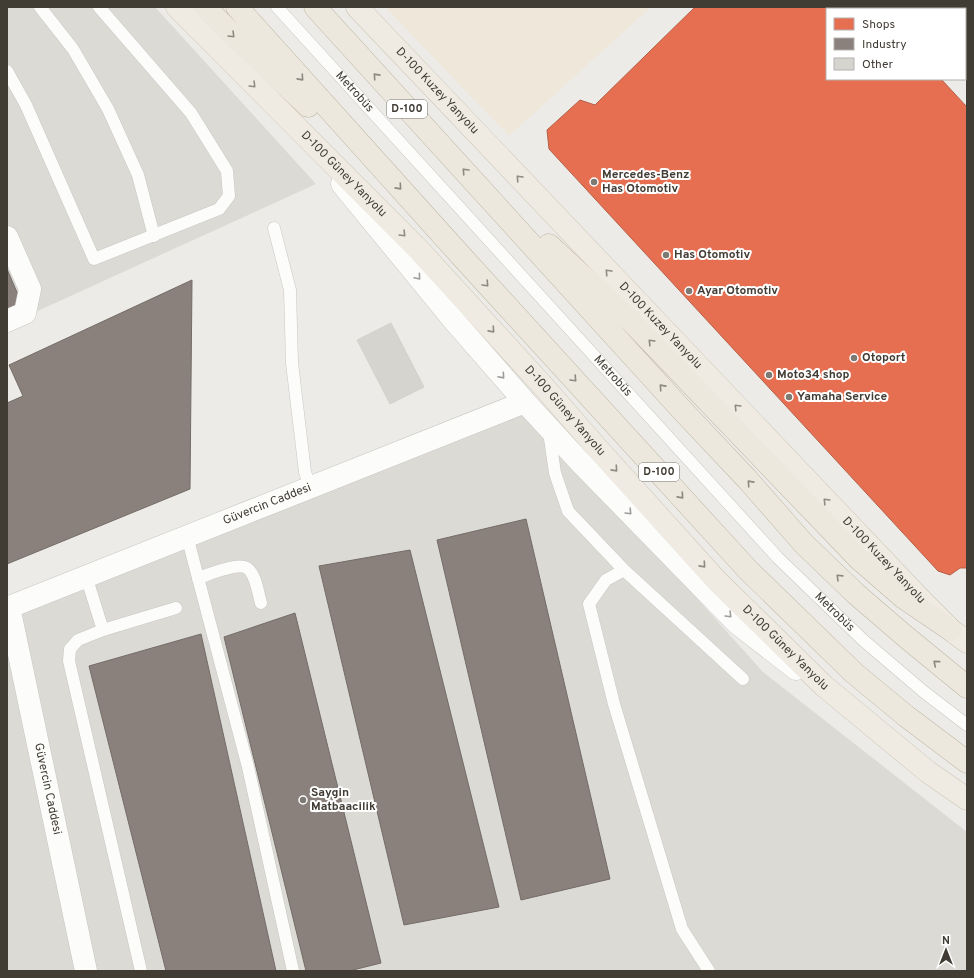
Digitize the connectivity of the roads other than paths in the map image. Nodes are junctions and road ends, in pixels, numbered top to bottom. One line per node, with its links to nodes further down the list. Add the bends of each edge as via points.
1 (40, 7): 14 (lane, via 73,49 108,109 138,175)
2 (99, 7): 14 (lane, via 191,113 227,171 229,196 219,210)
3 (177, 7): 10 (main road, D-100 Güney Yanyolu, one-way to 10)
4 (205, 7): 11 (highway, one-way to 11, via 307,105)
5 (238, 7): 11 (highway, D-100, one-way to 11)
6 (277, 7): 32 (lane, Metrobüs, via 778,558 863,640)
7 (315, 7): 12 (highway, D-100, one-way to 7)
8 (357, 7): 28 (main road, D-100 Kuzey Yanyolu, one-way to 8, via 668,335)
9 (7, 72): 14 (lane, via 26,105 94,259)
10 (326, 157): 17 (street, one-way to 17, via 339,181); 30 (main road, D-100 Güney Yanyolu, one-way to 30, via 424,256 716,580)
11 (372, 158): 33 (highway, D-100, one-way to 33, via 753,575 854,673)
12 (501, 210): 28 (highway, one-way to 12, via 904,598 858,559 630,320 554,248); 31 (highway, D-100, one-way to 12, via 862,599 804,544)
13 (274, 228): 19 (lane, via 290,290 292,363 305,472)
14 (154, 236)
15 (7, 237): 16 (street, via 30,289)
16 (16, 317)
17 (525, 402): 18 (street); 19 (street, Güvercin Caddesi)
18 (549, 429): 21 (lane, via 555,473 568,512); 30 (street, one-way to 30, via 737,623 788,663)
19 (310, 487): 20 (street, Güvercin Caddesi)
20 (187, 536): 22 (street, Güvercin Caddesi); 23 (lane)
21 (624, 570): 29 (lane); 38 (lane, via 606,580 589,604 614,704 682,929)
22 (86, 576): 25 (street, Güvercin Caddesi); 27 (lane)
23 (198, 578): 24 (lane, via 238,566 247,568 255,580); 37 (lane, via 248,767)
24 (261, 603)
25 (8, 607): 35 (street, Güvercin Caddesi)
26 (176, 608): 27 (lane)
27 (103, 630): 36 (lane, via 78,640 70,649 69,661)
28 (959, 636)
29 (743, 679)
30 (824, 686): 34 (main road, D-100 Güney Yanyolu, via 928,772)
31 (967, 687)
32 (967, 725)
33 (967, 762)
34 (967, 799)
35 (86, 971)
36 (141, 971)
37 (294, 971)
38 (709, 971)

